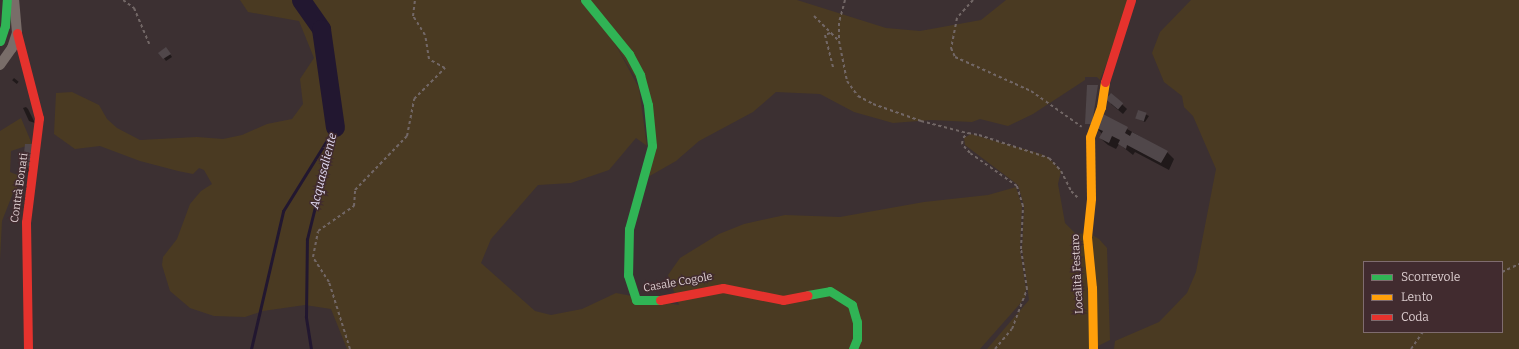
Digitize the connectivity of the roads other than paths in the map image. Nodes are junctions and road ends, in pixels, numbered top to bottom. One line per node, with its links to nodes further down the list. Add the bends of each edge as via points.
1 (7, 0): 6 (street, via 5,26)
2 (14, 0): 5 (street)
3 (585, 0): 9 (street, Casale Cogole, via 629,54 640,75 648,105 652,146 629,229 628,275 636,300 651,302 723,288 783,300 830,291 840,295 852,306 857,322 857,339)
4 (1131, 0): 10 (street, Località Festaro, via 1092,129 1091,198 1087,237 1092,288)
5 (17, 33): 7 (street, via 12,48); 8 (street, Contrà Bonati, via 39,118 26,222)
6 (0, 41)
7 (0, 65)
8 (28, 349)
9 (853, 349)
10 (1093, 349)

